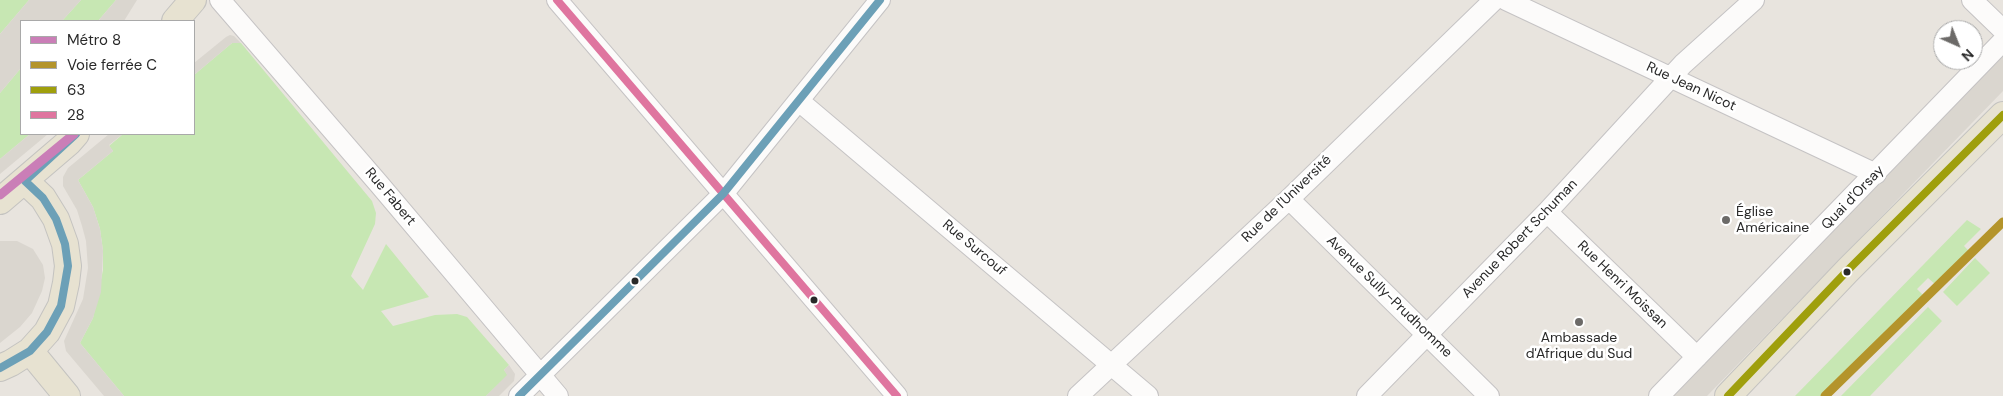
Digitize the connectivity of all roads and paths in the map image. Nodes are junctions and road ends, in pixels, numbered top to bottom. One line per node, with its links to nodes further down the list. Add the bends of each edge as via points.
1 (194, 0): 9 (main road)
2 (220, 0): 27 (street, Rue Fabert)
3 (557, 0): 18 (street)
4 (880, 0): 13 (street)
5 (1494, 0): 19 (street, Rue de l'Université)
6 (1506, 0): 12 (street, Rue Jean Nicot)
7 (1754, 0): 12 (street, Avenue Robert Schuman)
8 (1972, 0): 10 (street)
9 (176, 20)
10 (2003, 30)
11 (2003, 41): 16 (street, Quai d'Orsay)
12 (1670, 78): 16 (street, Rue Jean Nicot); 21 (street, Avenue Robert Schuman)
13 (799, 101): 18 (street); 25 (street, Rue Surcouf)
14 (2003, 115): 37 (main road)
15 (75, 135): 17 (main road)
16 (1876, 174): 24 (street, Quai d'Orsay)
17 (24, 181): 20 (main road); 23 (main road, via 43,198 56,219 65,244 68,266 56,317)
18 (723, 194): 27 (street); 31 (street)
19 (1289, 199): 22 (street, Avenue Sully-Prudhomme); 25 (street, Rue de l'Université)
20 (0, 201)
21 (1547, 212): 22 (street, Avenue Robert Schuman); 24 (street, Rue Henri Moissan)
22 (1426, 334): 34 (street, Avenue Robert Schuman); 35 (street, Avenue Sully-Prudhomme)
23 (30, 351): 26 (main road); 28 (main road)
24 (1697, 357): 36 (street, Quai d'Orsay)
25 (1111, 365): 32 (street, Rue de l'Université); 33 (street, Rue Surcouf)
26 (0, 368)
27 (540, 375): 29 (street); 30 (street, Rue Fabert)
28 (67, 396)
29 (518, 396)
30 (558, 396)
31 (897, 396)
32 (1078, 396)
33 (1148, 396)
34 (1367, 396)
35 (1490, 396)
36 (1659, 396)
37 (1728, 396)

